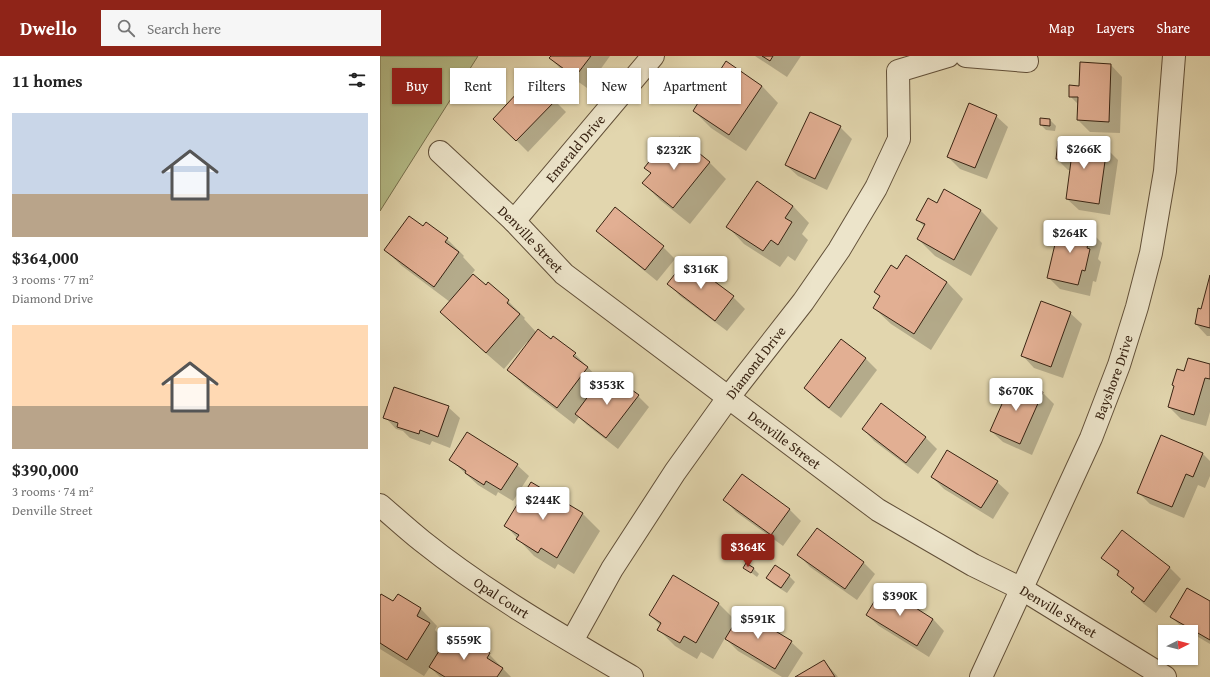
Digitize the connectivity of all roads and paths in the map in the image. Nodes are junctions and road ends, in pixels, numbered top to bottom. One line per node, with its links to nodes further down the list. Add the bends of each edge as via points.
1 (653, 56): 7 (street, Emerald Drive)
2 (948, 56): 8 (street, Diamond Drive, via 898,71 899,139 876,188 839,250 803,302)
3 (966, 56): 5 (street)
4 (1174, 56): 10 (street, Bayshore Drive, via 1165,171 1137,307 1119,365 1091,438)
5 (1027, 61)
6 (440, 152): 7 (street, Denville Street)
7 (514, 222): 8 (street, Denville Street, via 564,274)
8 (728, 398): 10 (street, Denville Street, via 878,510 973,565); 11 (street, Diamond Drive, via 675,472 612,570)
9 (380, 505): 11 (street, Opal Court, via 422,541 488,588)
10 (1022, 589): 13 (street, Bayshore Drive); 14 (street, Denville Street)
11 (572, 641): 12 (street, Opal Court)
12 (632, 677)
13 (981, 677)
14 (1165, 677)

